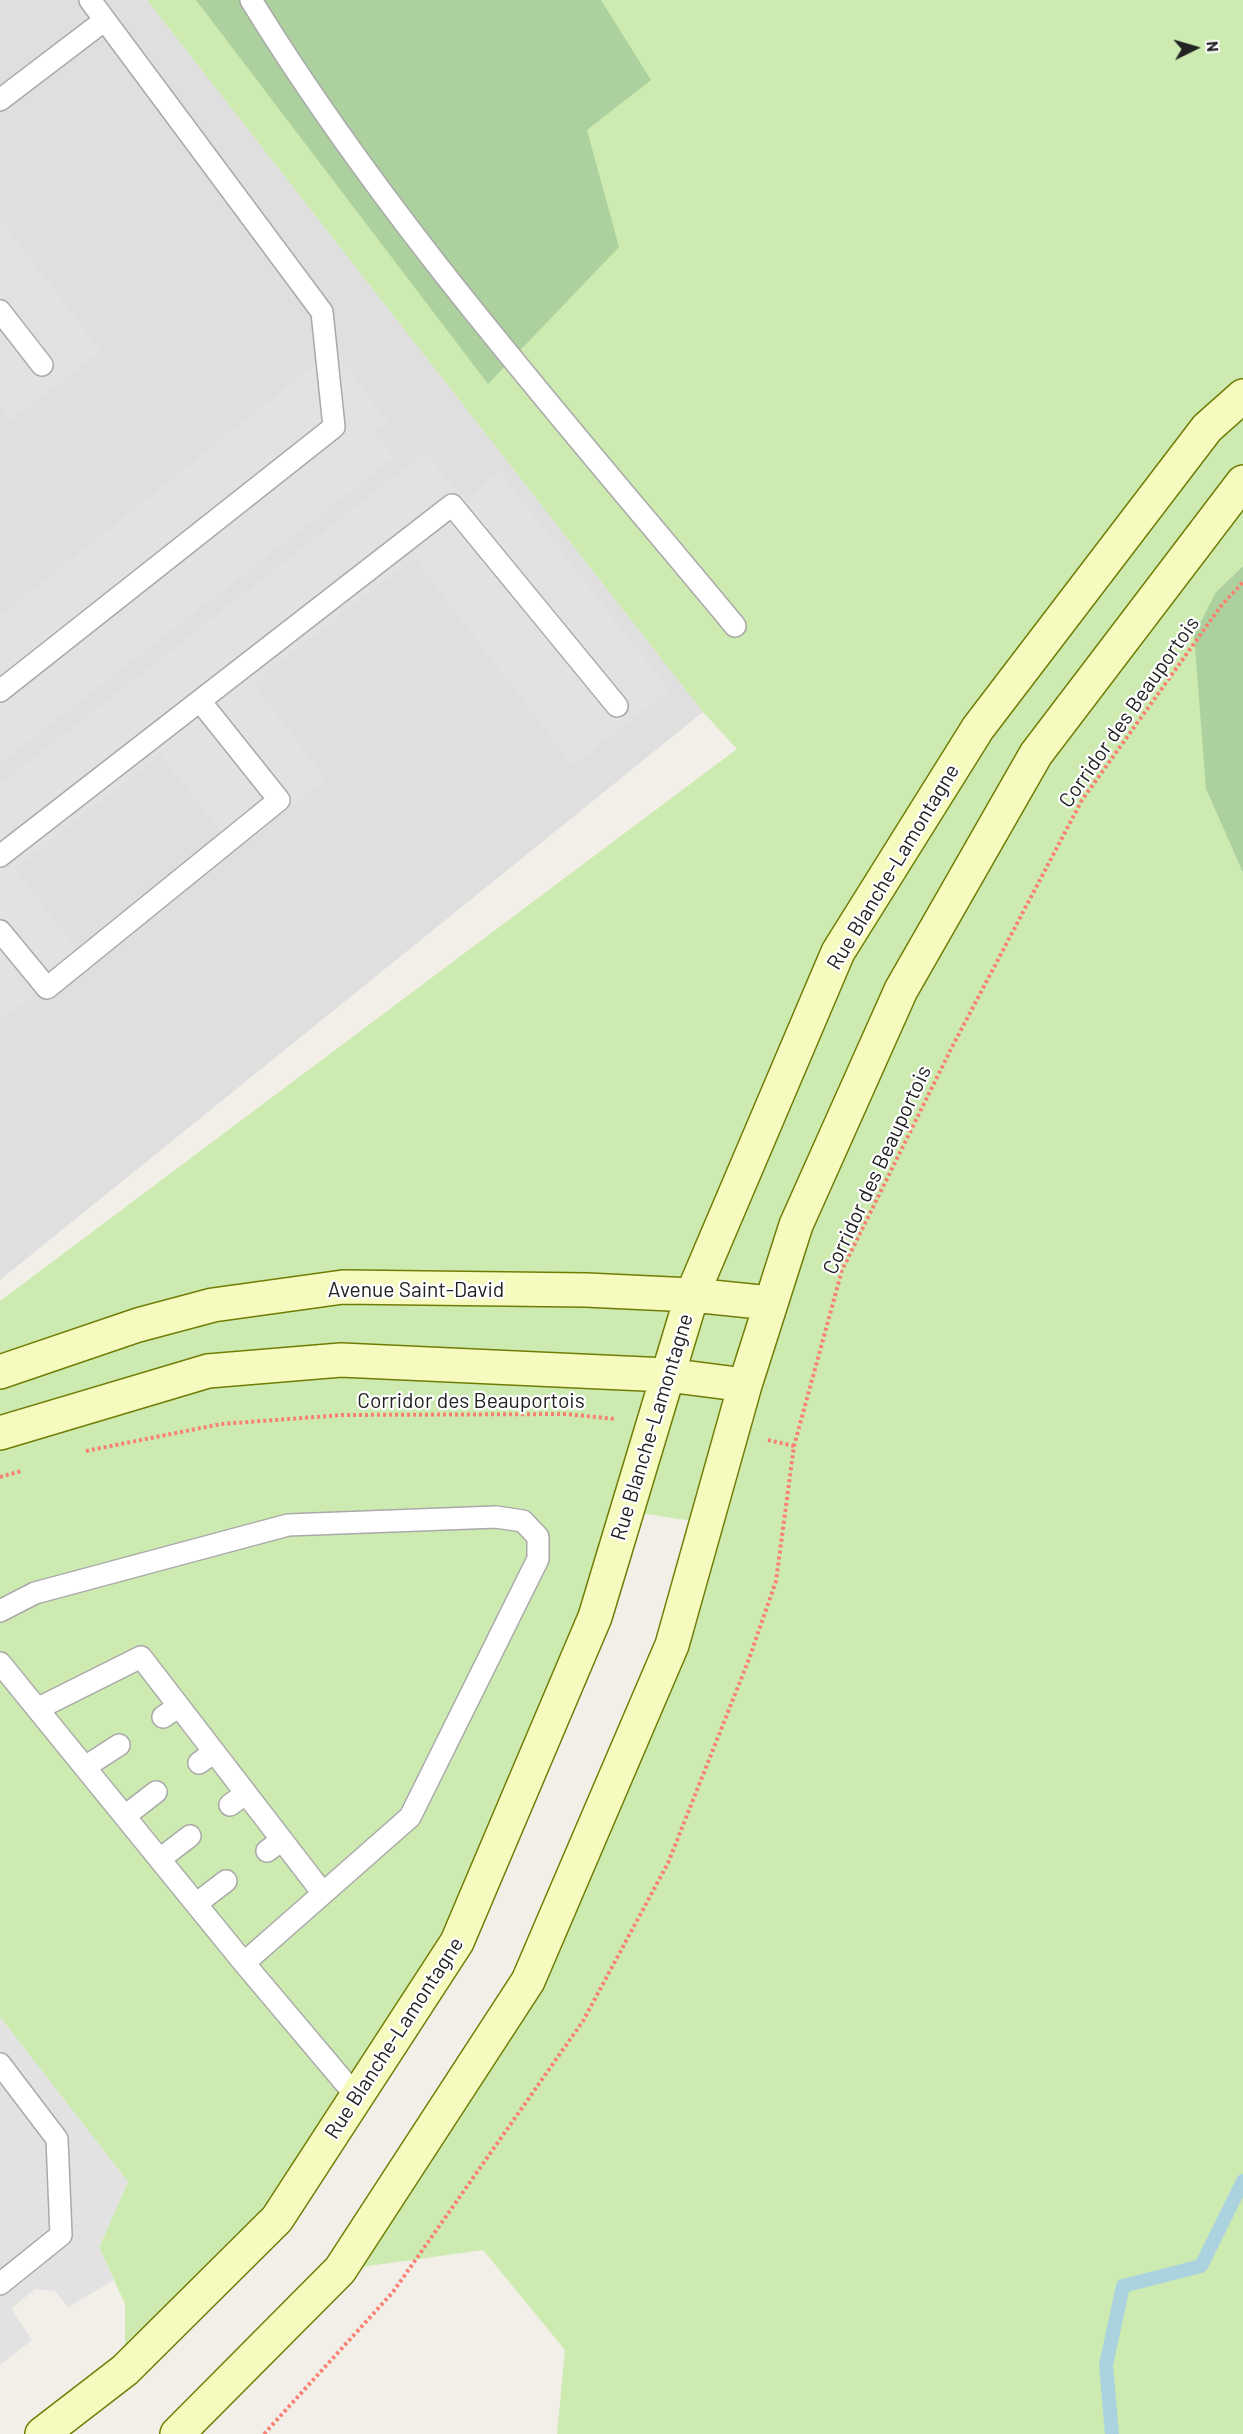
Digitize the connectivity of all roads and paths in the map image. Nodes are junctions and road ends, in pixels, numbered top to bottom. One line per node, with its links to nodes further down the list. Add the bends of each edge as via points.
1 (90, 0): 3 (lane)
2 (251, 0): 10 (lane, via 291,66 436,266)
3 (105, 20): 4 (lane); 11 (lane, via 322,312 334,427)
4 (0, 100)
5 (0, 311): 6 (lane)
6 (42, 365)
7 (1243, 396): 16 (street, Rue Blanche-Lamontagne, via 1207,428 978,728 838,952)
8 (1243, 482): 17 (street, via 1036,754 901,990 796,1224)
9 (1243, 582): 24 (path, Corridor des Beauportois, via 1221,606 1082,800 956,1039 842,1270)
10 (735, 626)
11 (0, 691)
12 (200, 700): 13 (lane, via 452,505); 14 (lane); 15 (lane, via 279,800 47,988)
13 (617, 706)
14 (0, 856)
15 (0, 931)
16 (692, 1294): 17 (street, Avenue Saint-David); 18 (street, Avenue Saint-David, via 343,1287 213,1305 138,1325); 19 (street, Rue Blanche-Lamontagne)
17 (770, 1303): 20 (street)
18 (0, 1372)
19 (666, 1375): 20 (street); 21 (street, Rue Blanche-Lamontagne); 22 (street, via 341,1360 230,1369 208,1371)
20 (745, 1385): 23 (street)
21 (652, 1424): 25 (path, Corridor des Beauportois, via 566,1414 342,1415 221,1425); 42 (street, Rue Blanche-Lamontagne, via 595,1617 457,1942)
22 (0, 1433)
23 (732, 1433): 24 (path); 45 (street, via 672,1645 528,1981 340,2270)
24 (794, 1446): 46 (path, Corridor des Beauportois, via 776,1581 663,1874 583,2022 393,2292)
25 (84, 1451)
26 (31, 1467): 27 (path)
27 (0, 1478)
28 (0, 1611): 38 (lane, via 35,1593 288,1525 496,1517 523,1521 537,1537 538,1559 410,1817)
29 (0, 1663): 30 (lane)
30 (37, 1708): 32 (lane); 38 (lane, via 141,1657 171,1712 238,1799 274,1845)
31 (118, 1745): 32 (lane)
32 (85, 1767): 34 (lane)
33 (156, 1792): 34 (lane)
34 (125, 1816): 36 (lane)
35 (189, 1836): 36 (lane)
36 (160, 1859): 39 (lane)
37 (226, 1881): 39 (lane)
38 (322, 1892): 40 (lane)
39 (196, 1904): 40 (lane)
40 (244, 1963): 42 (lane)
41 (0, 2064): 43 (lane, via 57,2139 61,2235)
42 (357, 2097): 44 (street, Rue Blanche-Lamontagne, via 277,2219 125,2370)
43 (0, 2284)
44 (42, 2434)
45 (177, 2434)
46 (264, 2434)

